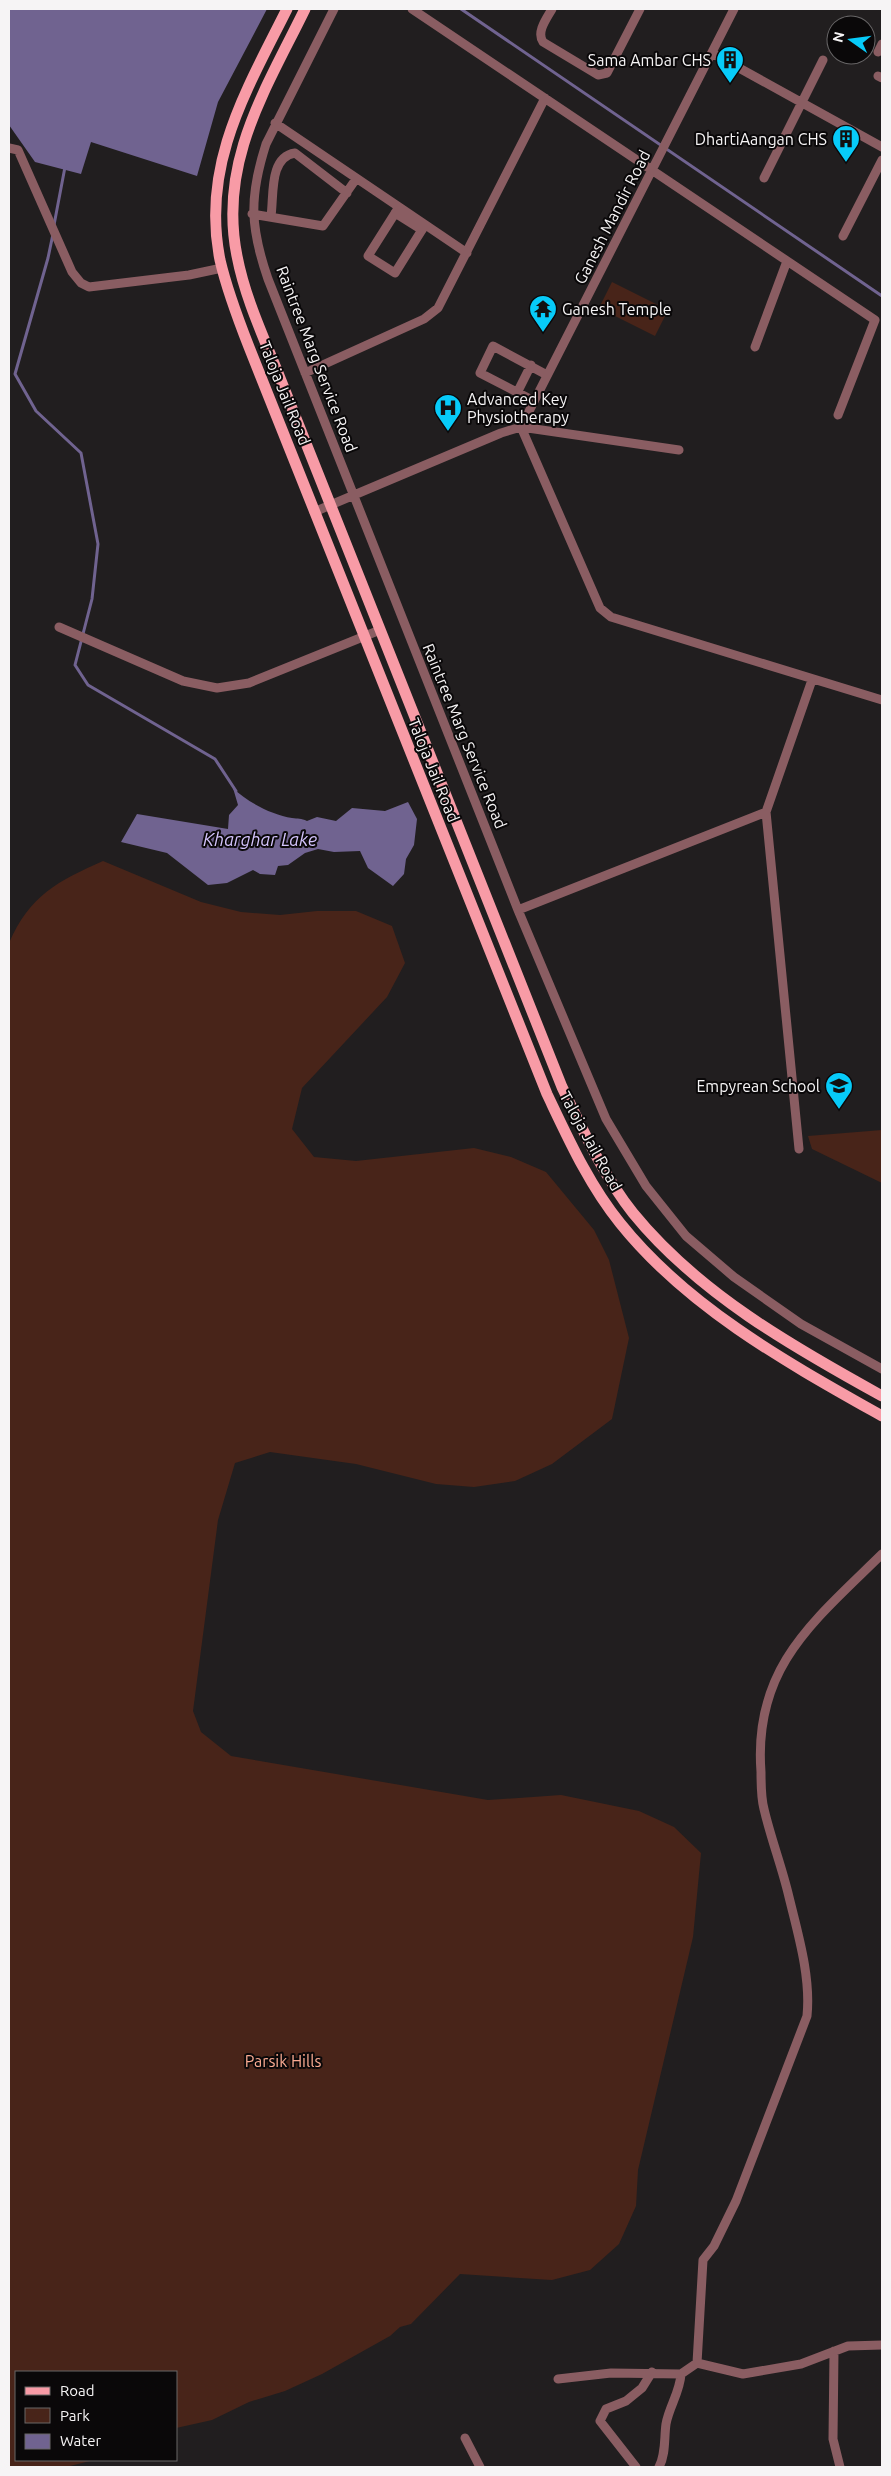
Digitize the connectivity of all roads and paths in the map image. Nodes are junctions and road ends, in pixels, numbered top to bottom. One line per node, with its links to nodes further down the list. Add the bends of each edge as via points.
1 (287, 9): 27 (main road, Taloja Jail Road, via 247,87 226,139 217,191 217,242)
2 (305, 9): 38 (main road, Taloja Jail Road, via 248,126 235,178 233,224 237,256 248,296)
3 (334, 9): 12 (street, Raintree Marg Service Road)
4 (412, 9): 10 (street)
5 (552, 9): 6 (street, via 540,31 543,42 598,75 604,75)
6 (640, 9)
7 (734, 9): 8 (street, Ganesh Mandir Road)
8 (712, 53): 11 (street); 16 (street, Ganesh Mandir Road)
9 (823, 60): 11 (street)
10 (545, 98): 16 (street); 25 (street)
11 (801, 104): 13 (street); 17 (street)
12 (275, 123): 18 (street); 21 (street, Raintree Marg Service Road, via 259,164)
13 (882, 147)
14 (9, 148): 27 (street, via 18,150 50,226 80,283 90,287)
15 (882, 160): 24 (street)
16 (654, 167): 26 (street); 31 (street, Ganesh Mandir Road)
17 (764, 178)
18 (356, 179): 19 (street); 20 (street)
19 (347, 192): 22 (street, via 323,226); 22 (street, via 295,154 286,155 276,169)
20 (397, 210): 23 (street); 23 (street, via 368,256 395,273)
21 (252, 214): 22 (street); 30 (street, Raintree Marg Service Road, via 259,253)
22 (271, 216)
23 (423, 227): 25 (street)
24 (843, 236)
25 (467, 253): 30 (street, via 433,313)
26 (787, 261): 28 (street); 34 (street, via 875,320)
27 (222, 268): 39 (main road, Taloja Jail Road, via 232,302)
28 (755, 347)
29 (531, 365): 31 (street); 32 (street); 32 (street, via 493,346 480,373)
30 (305, 372): 37 (street, Raintree Marg Service Road)
31 (547, 375): 33 (street, Ganesh Mandir Road)
32 (518, 391): 33 (street)
33 (534, 401): 35 (street, Ganesh Mandir Road)
34 (838, 415)
35 (521, 427): 36 (street); 37 (street); 43 (street, via 600,608 611,617)
36 (679, 450)
37 (354, 495): 38 (street); 46 (street, Raintree Marg Service Road)
38 (330, 505): 39 (street); 41 (main road, Taloja Jail Road)
39 (314, 512): 42 (main road, Taloja Jail Road)
40 (59, 627): 42 (street, via 183,681 217,688 249,683)
41 (380, 630): 42 (street); 49 (main road, Taloja Jail Road, via 562,1087 608,1175 654,1237 706,1284 786,1340)
42 (364, 636): 50 (main road, Taloja Jail Road, via 547,1094 593,1184 642,1249 696,1298 796,1367)
43 (812, 680): 44 (street); 45 (street)
44 (882, 700)
45 (766, 812): 46 (street); 47 (street)
46 (518, 910): 48 (street, Raintree Marg Service Road, via 606,1119 646,1186 686,1236 734,1277 801,1324)
47 (799, 1149)
48 (882, 1369)
49 (882, 1396)
50 (882, 1416)
51 (882, 1554): 54 (street, via 810,1624 784,1659 766,1701 759,1748 763,1808 793,1913 809,1996 807,2016 736,2201 714,2246 703,2260)
52 (882, 2345): 53 (street, via 848,2346)
53 (834, 2351): 54 (street, via 801,2364 743,2374); 62 (street, via 833,2439)
54 (697, 2363): 56 (street)
55 (652, 2372): 56 (street); 57 (street); 60 (street, via 642,2388 626,2402 606,2409 600,2421)
56 (681, 2374): 61 (street, via 666,2423 666,2439)
57 (558, 2379)
58 (465, 2438): 59 (street)
59 (480, 2467)
60 (636, 2467)
61 (659, 2467)
62 (840, 2467)

